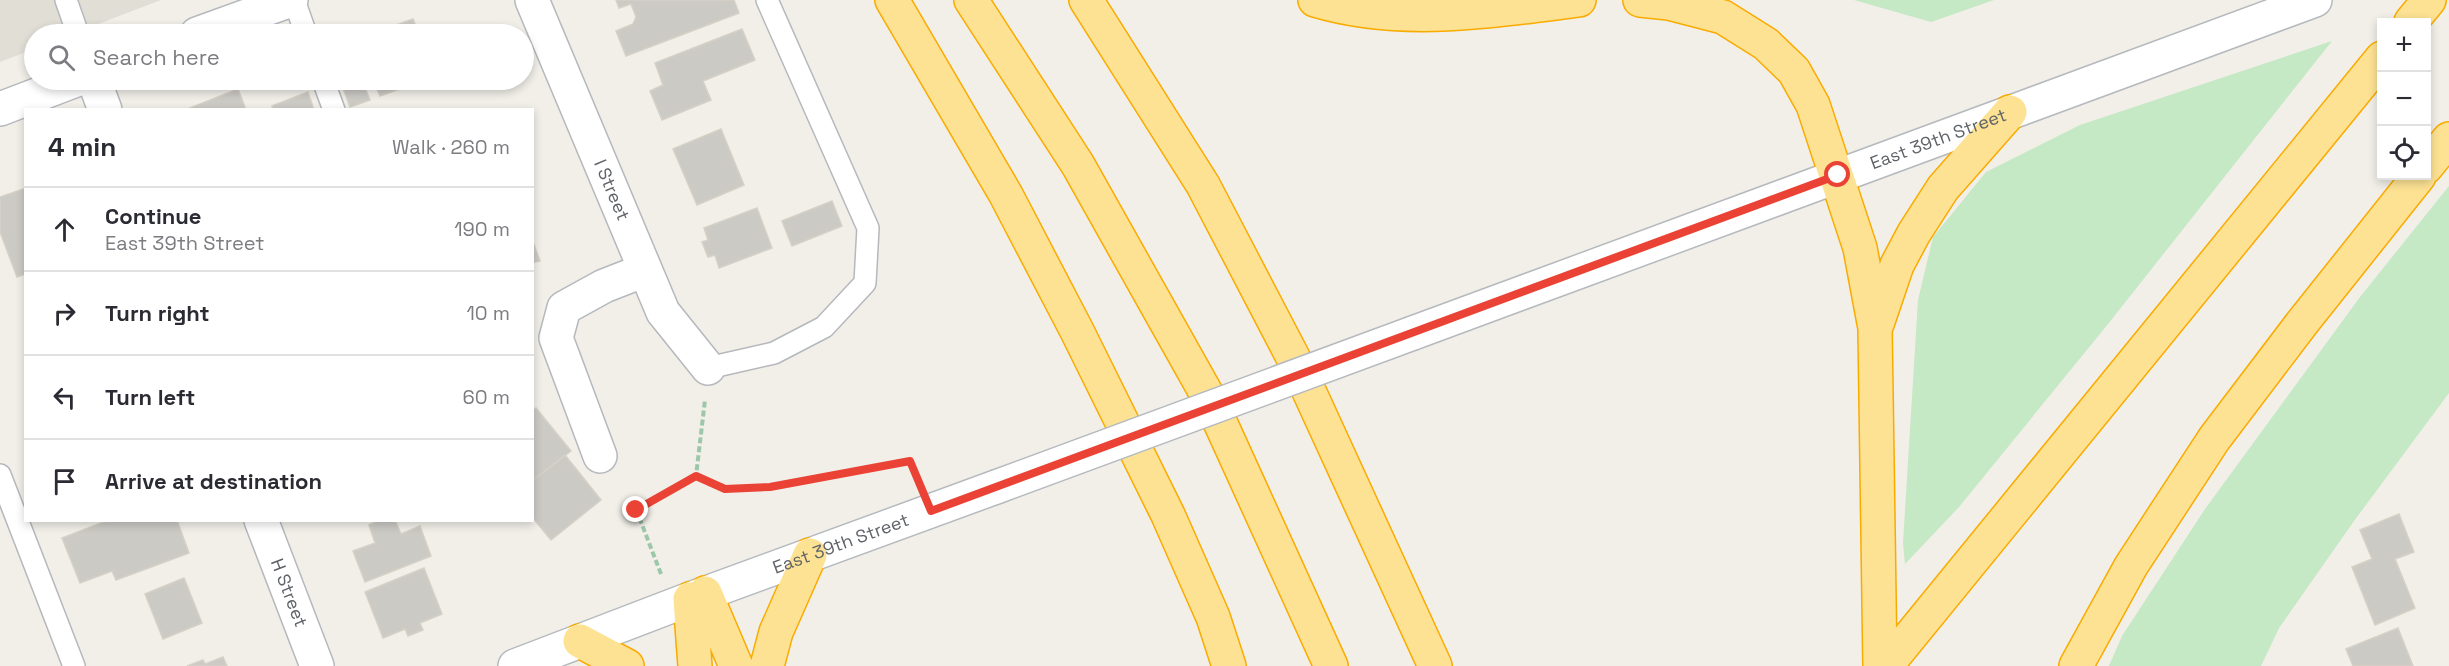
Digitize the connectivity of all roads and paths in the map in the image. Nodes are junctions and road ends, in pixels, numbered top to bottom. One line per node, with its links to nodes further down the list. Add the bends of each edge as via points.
1 (66, 0): 14 (lane)
2 (292, 0): 15 (main road); 16 (lane)
3 (532, 0): 29 (main road, I Street)
4 (767, 0): 31 (lane, via 868,228 865,283 824,327 774,353)
5 (892, 0): 48 (highway, via 1006,195 1077,331 1173,526 1214,617)
6 (971, 0): 49 (highway, via 1078,165 1210,400)
7 (1086, 0): 50 (highway, via 1203,184 1297,365)
8 (1315, 0): 9 (highway, via 1370,14 1430,15)
9 (1579, 0)
10 (1640, 0): 27 (highway, via 1669,3 1723,18 1766,44 1794,71 1813,105)
11 (2315, 0): 24 (main road, East 39th Street)
12 (2429, 0): 13 (highway)
13 (2414, 18)
14 (74, 24)
15 (225, 24)
16 (302, 24)
17 (2377, 64): 52 (highway)
18 (50, 90): 23 (main road)
19 (98, 90): 21 (main road)
20 (327, 90): 22 (lane)
21 (104, 108)
22 (333, 108)
23 (0, 109)
24 (2010, 112): 27 (main road, East 39th Street); 30 (highway, via 1943,188 1914,233 1897,265)
25 (2449, 139): 26 (highway)
26 (2431, 162)
27 (1838, 175): 30 (highway, via 1860,248); 35 (main road, East 39th Street, bridge)
28 (2417, 180): 53 (highway, via 2214,439 2131,566)
29 (645, 270): 31 (main road, I Street, via 663,312); 32 (main road, via 564,308 556,338)
30 (1875, 328): 51 (highway)
31 (708, 368): 34 (path)
32 (600, 456)
33 (0, 475): 41 (lane)
34 (696, 476): 35 (path, via 725,489 770,487 910,461); 38 (path, via 636,510)
35 (931, 511): 37 (main road, East 39th Street)
36 (262, 522): 42 (main road, H Street)
37 (810, 555): 39 (main road, East 39th Street); 47 (highway, via 776,632)
38 (660, 571)
39 (698, 596): 40 (main road, East 39th Street); 45 (highway); 46 (highway)
40 (580, 641): 43 (main road, East 39th Street); 44 (highway)
41 (74, 666)
42 (317, 666)
43 (514, 666)
44 (627, 666)
45 (695, 666)
46 (736, 666)
47 (767, 666)
48 (1229, 666)
49 (1330, 666)
50 (1435, 666)
51 (1881, 666)
52 (1886, 666)
53 (2076, 666)

